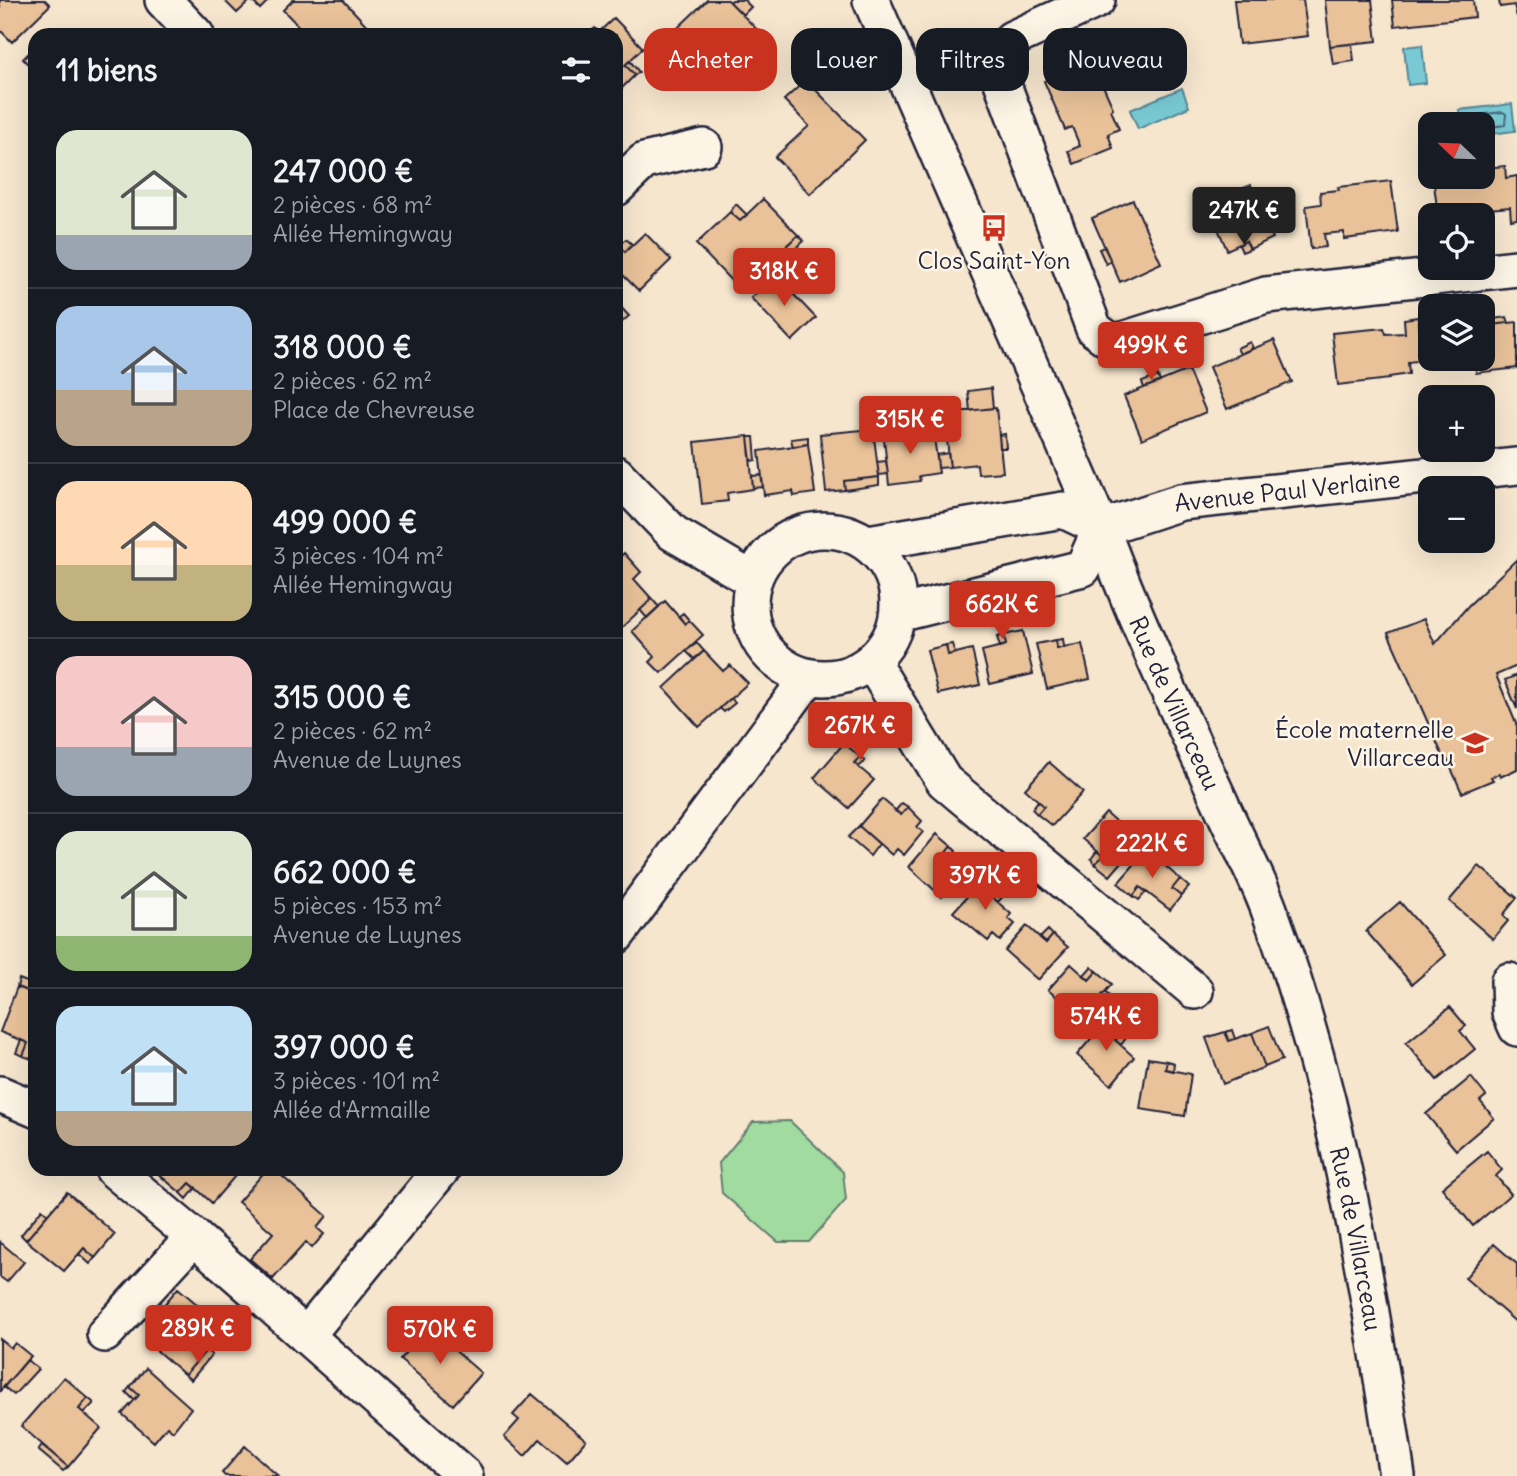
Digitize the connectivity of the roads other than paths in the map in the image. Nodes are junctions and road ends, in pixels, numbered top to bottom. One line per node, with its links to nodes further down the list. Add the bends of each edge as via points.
1 (163, 0): 4 (street)
2 (871, 0): 10 (street, Rue de Villarceau)
3 (1097, 0): 7 (street, via 1012,38 1000,77 1094,329 1113,343 1266,295)
4 (189, 28)
5 (704, 147): 6 (street, via 644,161)
6 (623, 181)
7 (1517, 268)
8 (1517, 466): 10 (street, Avenue Paul Verlaine, via 1181,502)
9 (623, 481): 12 (street, via 673,533)
10 (1101, 528): 11 (street, via 1063,510); 13 (street, via 1083,568); 28 (street, Rue de Villarceau, via 1128,601 1271,913 1322,1076 1349,1195)
11 (867, 543): 12 (street, via 824,529 801,533 781,543); 13 (street, via 892,574)
12 (753, 580): 15 (street, via 752,624 761,644 775,661)
13 (898, 614): 14 (street, via 885,648)
14 (872, 662): 15 (street, via 836,678); 18 (street, via 944,781)
15 (809, 677): 16 (street)
16 (623, 927)
17 (1509, 981): 19 (street, via 1510,1012)
18 (1195, 991)
19 (1517, 1028)
20 (0, 1094): 21 (street)
21 (28, 1106)
22 (121, 1176): 24 (street)
23 (436, 1176): 26 (street)
24 (194, 1237): 25 (street); 26 (street)
25 (105, 1334)
26 (306, 1336): 27 (street)
27 (465, 1476)
28 (1397, 1476)

